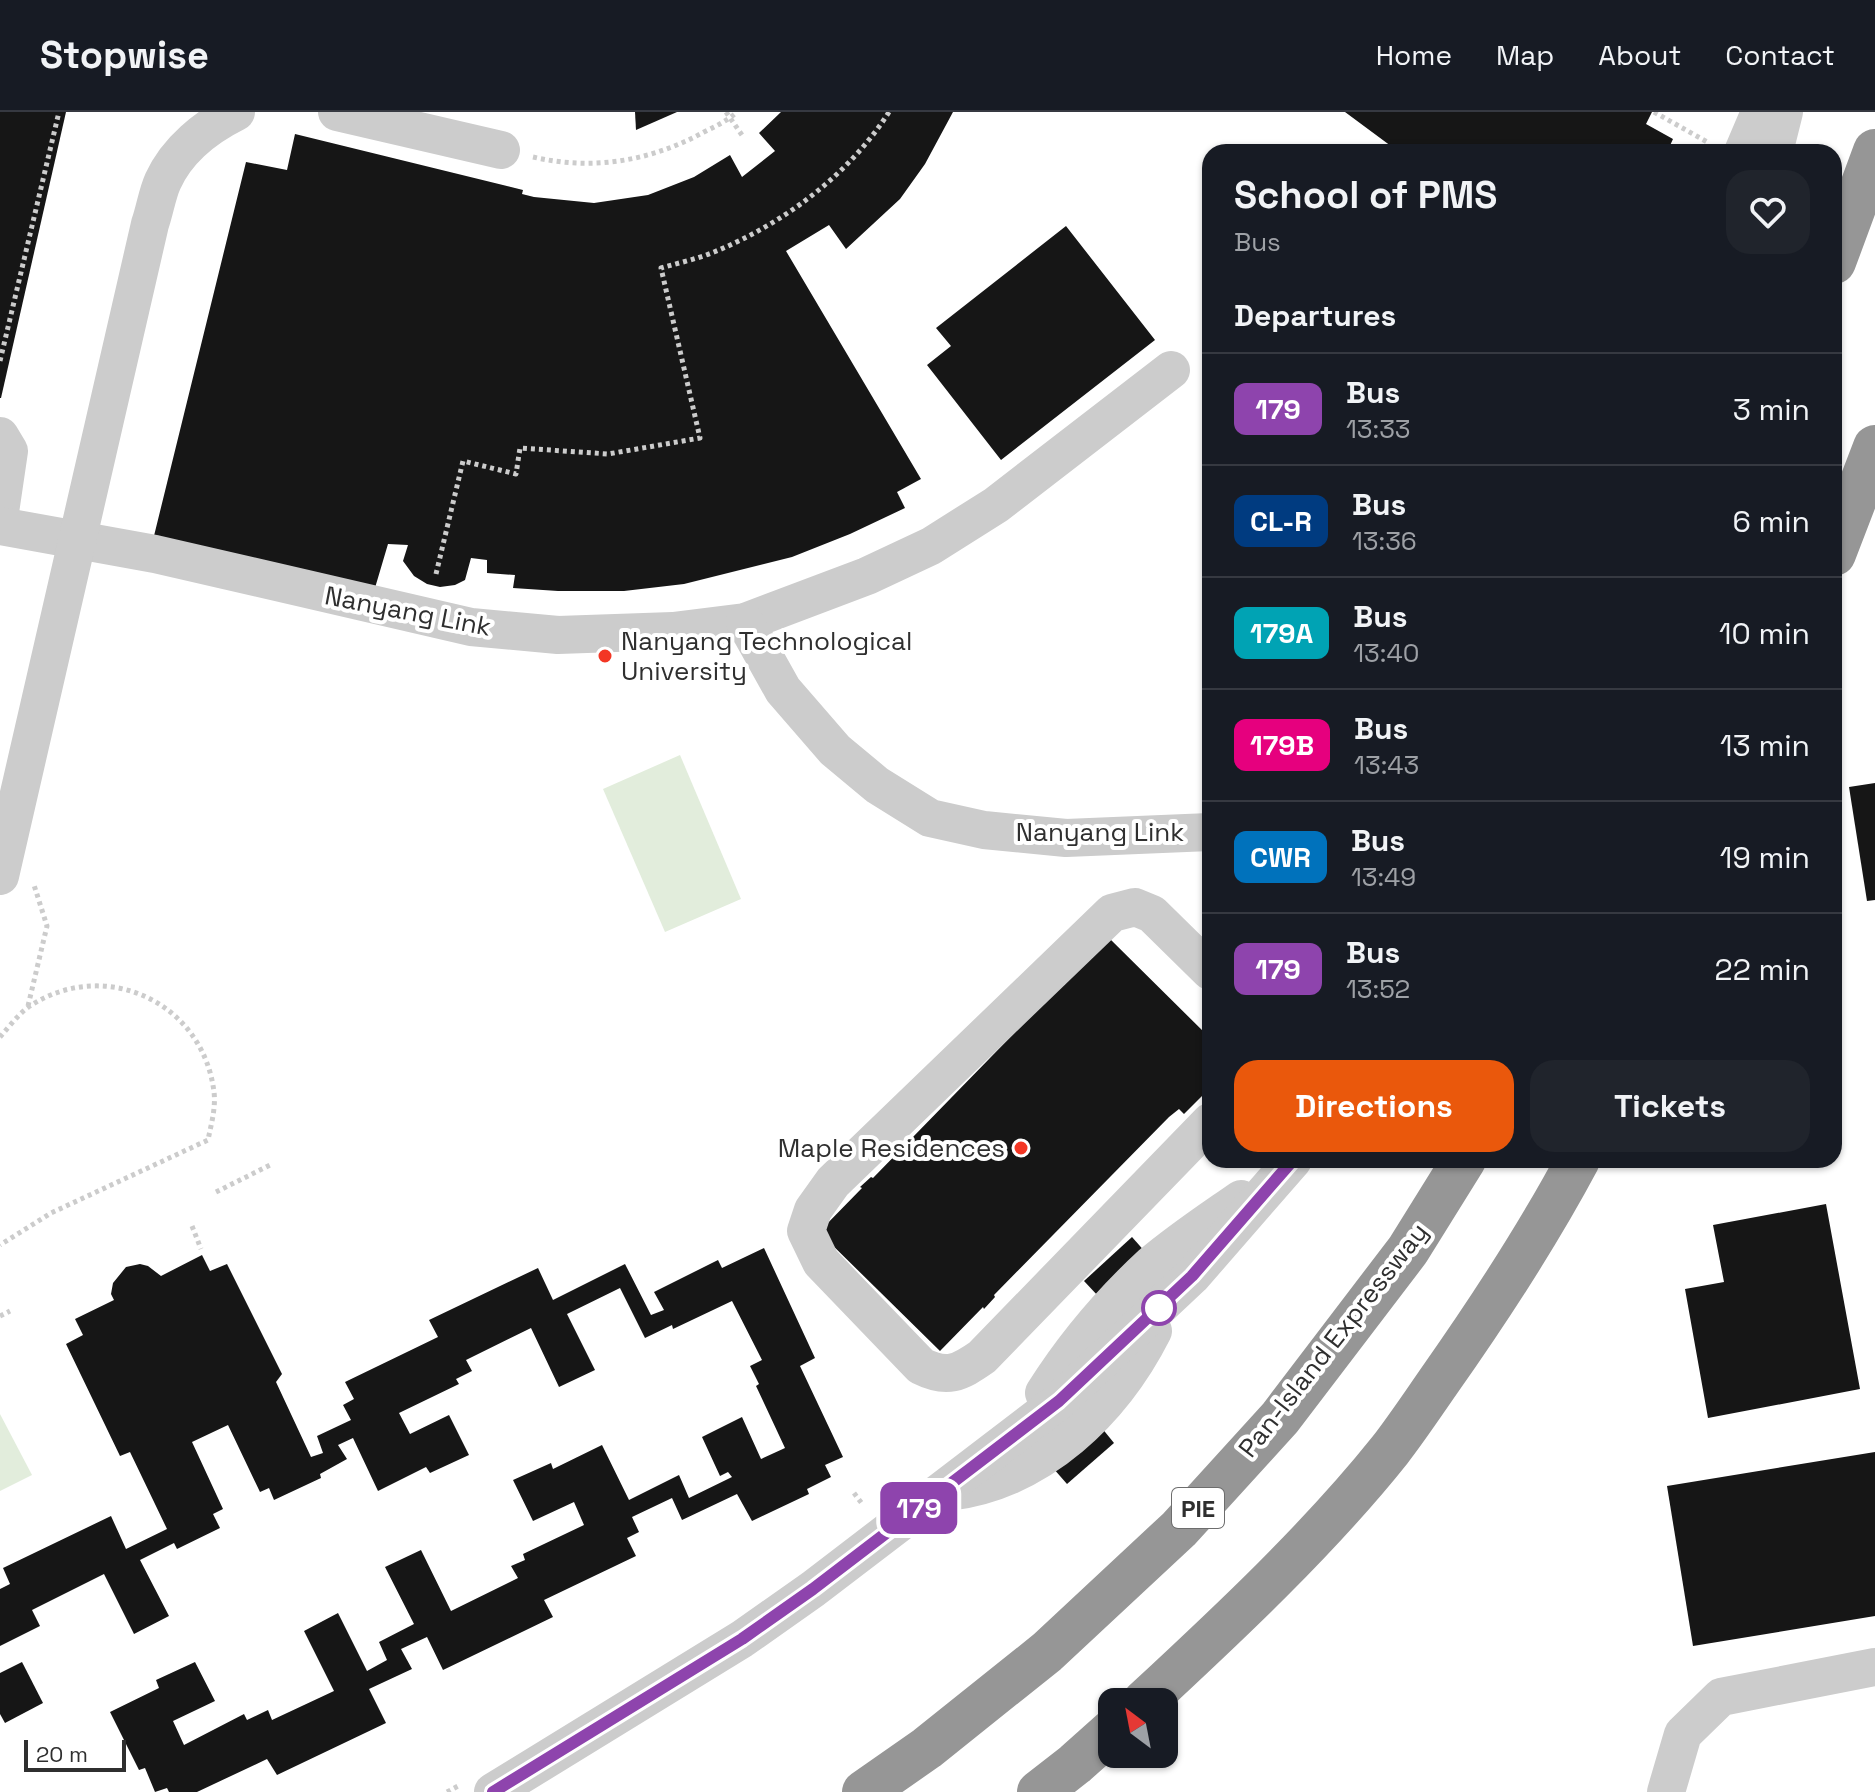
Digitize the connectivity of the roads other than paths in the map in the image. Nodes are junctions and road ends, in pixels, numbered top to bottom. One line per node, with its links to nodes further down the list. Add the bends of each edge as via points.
1 (236, 112): 16 (street, via 212,124 185,149 164,180)
2 (337, 112): 7 (street)
3 (1760, 112): 5 (street)
4 (1784, 112): 6 (street)
5 (1731, 144)
6 (1776, 144)
7 (501, 150)
8 (1875, 151): 9 (highway)
9 (1842, 240)
10 (1171, 370): 17 (street, Nanyang Link, via 996,505 931,546)
11 (0, 436): 13 (street, via 9,451)
12 (1875, 447): 15 (highway)
13 (0, 512)
14 (0, 526): 16 (street, Nanyang Link)
15 (1842, 533)
16 (77, 540): 17 (street, Nanyang Link, via 471,627 558,635); 19 (street)
17 (745, 622): 18 (street, Nanyang Link, via 783,690 835,750 877,785 930,818 984,830 1066,838)
18 (1202, 832)
19 (16, 876)
20 (1202, 963): 21 (street, via 1152,914 1135,907 1112,913 833,1182 813,1210 806,1231 821,1262 921,1366 938,1374 963,1370 982,1357)
21 (1202, 1130)
22 (1285, 1168): 27 (street, via 1151,1265 1060,1367)
23 (1286, 1168): 26 (street)
24 (1459, 1168): 33 (highway, Pan-Island Expressway / PIE, via 1408,1250 1280,1418 1179,1529 1047,1652)
25 (1574, 1168): 30 (highway, via 1480,1323 1390,1450 1212,1640)
26 (1169, 1298): 27 (street); 28 (street, via 1138,1360 1093,1418 1045,1457 1002,1479)
27 (1019, 1432): 28 (street)
28 (939, 1493): 32 (street, via 742,1639)
29 (1875, 1667): 35 (street, via 1721,1697 1683,1734)
30 (1159, 1688)
31 (1098, 1743): 34 (highway)
32 (493, 1792)
33 (864, 1792)
34 (1039, 1792)
35 (1666, 1792)

